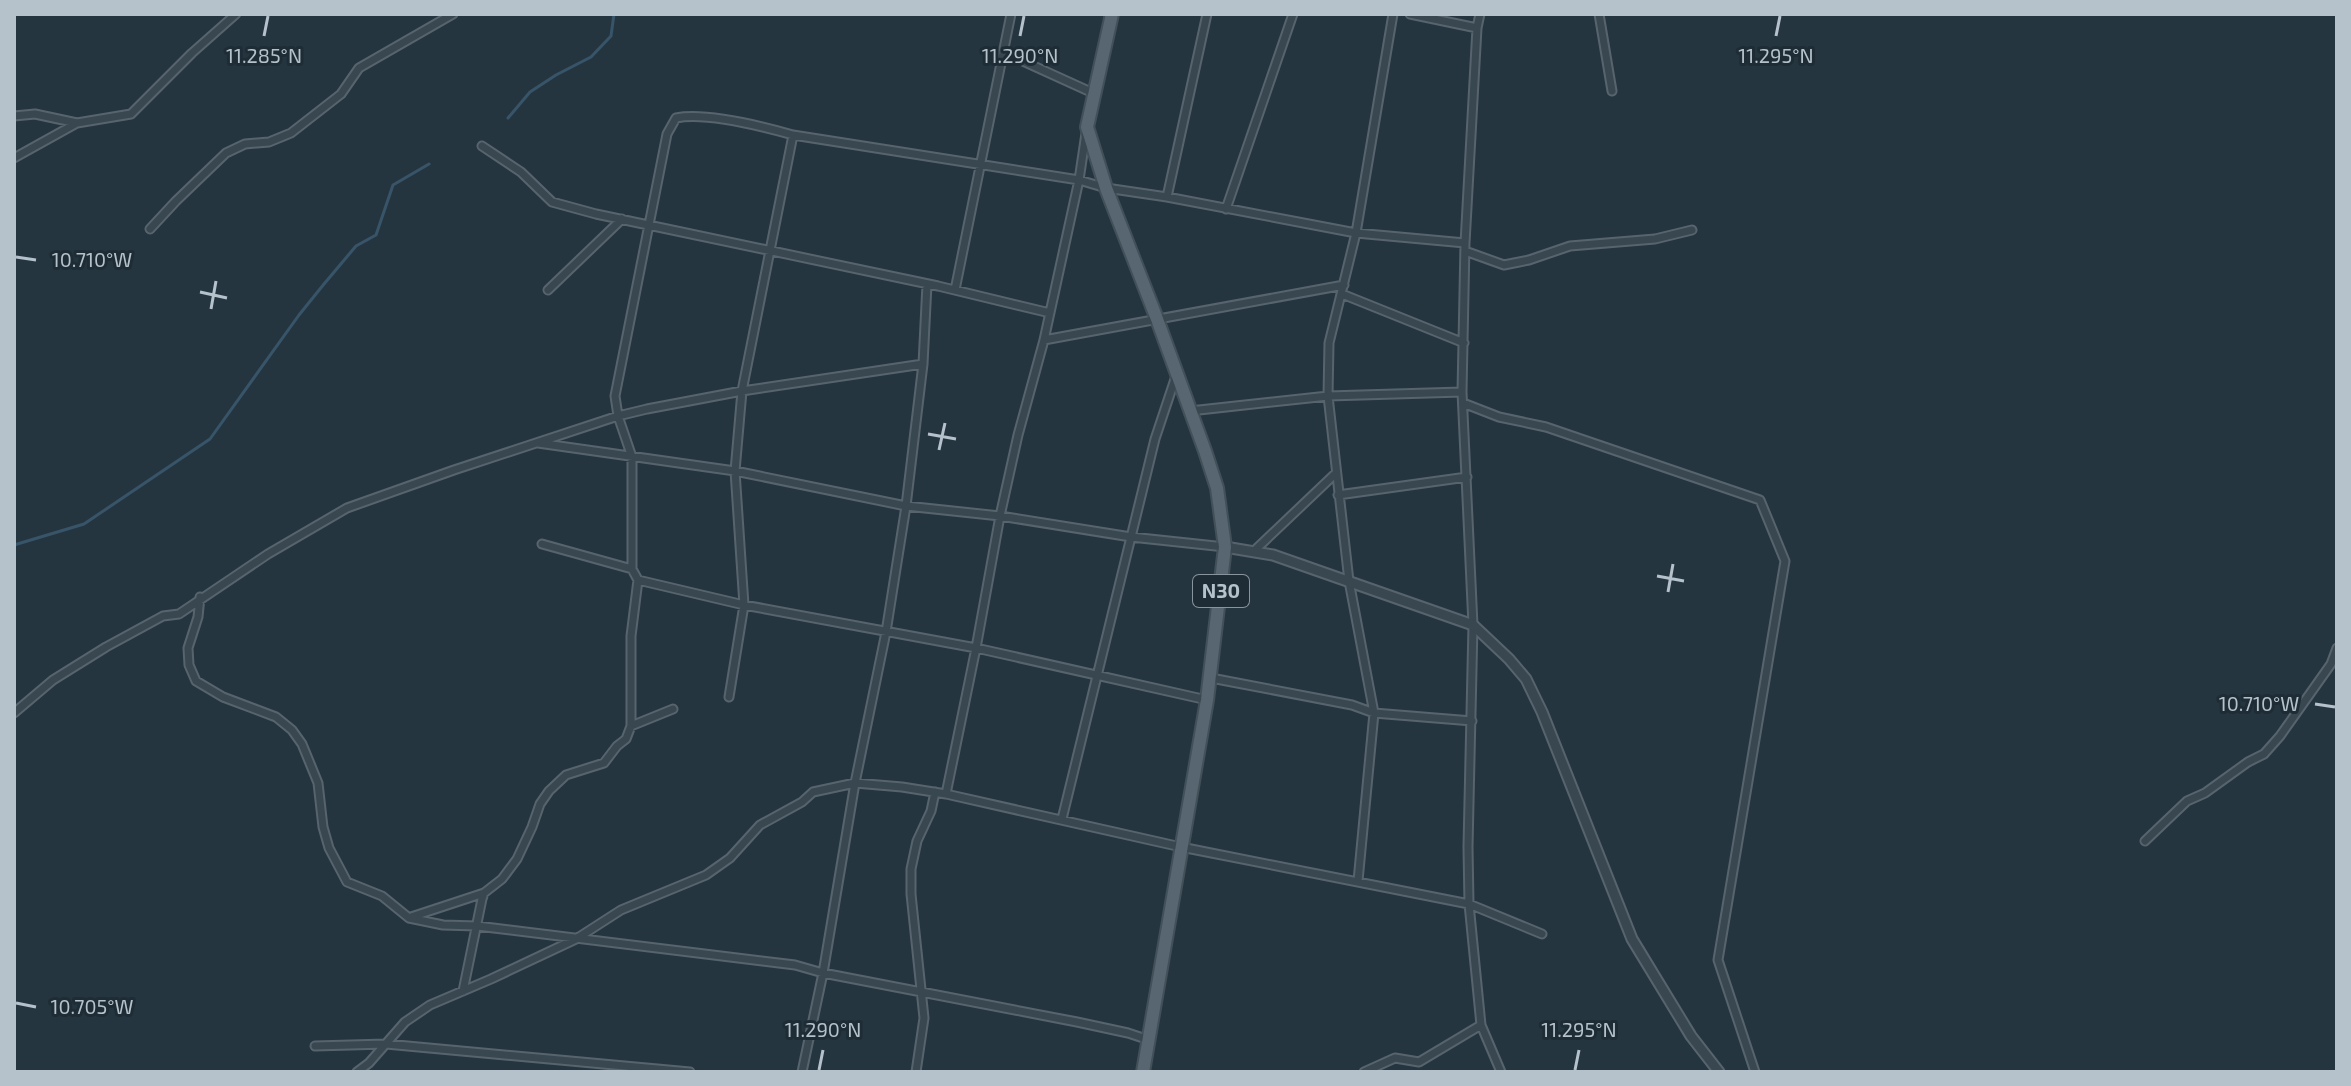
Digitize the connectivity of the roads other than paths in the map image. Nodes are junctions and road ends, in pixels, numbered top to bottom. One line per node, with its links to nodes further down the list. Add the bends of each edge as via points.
1 (236, 14): 16 (street, via 131,114)
2 (453, 14): 28 (street, via 359,68 341,94 291,133 226,153)
3 (1011, 14): 12 (street)
4 (1112, 14): 14 (main road, N30)
5 (1207, 14): 24 (street)
6 (1293, 14): 25 (street)
7 (1393, 14): 30 (street)
8 (1410, 14): 11 (street)
9 (1480, 14): 11 (street)
10 (1599, 14): 13 (street)
11 (1477, 28): 31 (street)
12 (1003, 52): 14 (street); 21 (street)
13 (1612, 91)
14 (1093, 93): 17 (main road, N30)
15 (14, 116): 16 (street, via 35,114)
16 (77, 123): 20 (street)
17 (1087, 127): 22 (street); 23 (main road, N30)
18 (793, 135): 21 (street); 27 (street, via 690,115 676,118 667,134); 32 (street)
19 (482, 146): 26 (street, via 521,172 552,202)
20 (14, 158)
21 (981, 165): 22 (street); 36 (street)
22 (1079, 180): 23 (street); 38 (street)
23 (1106, 188): 24 (street); 39 (main road, N30)
24 (1167, 197): 25 (street)
25 (1226, 209): 30 (street)
26 (622, 219): 27 (street); 35 (street)
27 (650, 224): 32 (street); 49 (street, via 615,396)
28 (150, 229)
29 (1692, 230): 31 (street, via 1655,239 1570,246 1504,265)
30 (1356, 233): 31 (street); 34 (street)
31 (1465, 247): 41 (street)
32 (768, 249): 33 (street); 44 (street)
33 (927, 284): 36 (street); 42 (street)
34 (1344, 285): 37 (street); 39 (street)
35 (548, 290)
36 (955, 290): 38 (street)
37 (1342, 294): 41 (street); 46 (street, via 1329,343)
38 (1050, 313): 40 (street)
39 (1157, 319): 40 (street); 43 (main road, N30)
40 (1044, 340): 57 (street)
41 (1464, 343): 45 (street)
42 (923, 364): 44 (street); 56 (street)
43 (1177, 373): 48 (main road, N30); 58 (street)
44 (742, 391): 49 (street); 52 (street)
45 (1462, 392): 46 (street); 47 (street)
46 (1328, 396): 48 (street); 53 (street)
47 (1463, 403): 54 (street); 109 (street, via 1760,500 1785,561 1718,960)
48 (1190, 411): 60 (main road, N30, via 1217,488)
49 (618, 416): 50 (street); 51 (street)
50 (536, 443): 51 (street); 65 (street, via 347,508)
51 (632, 457): 52 (street); 62 (street)
52 (735, 471): 56 (street); 66 (street)
53 (1336, 473): 55 (street); 61 (street)
54 (1467, 477): 55 (street); 67 (street)
55 (1338, 495): 64 (street)
56 (906, 506): 57 (street); 68 (street)
57 (1000, 516): 58 (street); 69 (street)
58 (1131, 537): 60 (street); 71 (street)
59 (542, 544): 62 (street)
60 (1225, 547): 61 (street); 72 (main road, N30)
61 (1254, 551): 64 (street)
62 (632, 569): 63 (street)
63 (638, 580): 66 (street); 79 (street, via 631,636)
64 (1349, 581): 67 (street); 77 (street)
65 (200, 597): 76 (street, via 179,614 163,616 53,680); 89 (street, via 188,648 196,681 276,717 292,730 318,783 329,848 347,882 382,896)
66 (744, 605): 68 (street); 73 (street)
67 (1473, 625): 78 (street); 108 (street, via 1526,679 1632,939)
68 (886, 632): 69 (street); 80 (street)
69 (976, 648): 71 (street); 82 (street)
70 (2337, 648): 84 (street, via 2331,664 2264,754 2187,801)
71 (1097, 674): 74 (street); 83 (street)
72 (1211, 678): 74 (main road, N30); 77 (street)
73 (729, 697)
74 (1207, 700): 85 (main road, N30)
75 (673, 709): 79 (street)
76 (14, 713)
77 (1374, 713): 78 (street); 86 (street)
78 (1472, 721): 88 (street)
79 (631, 726): 87 (street, via 604,763 566,775 549,791 517,859)
80 (855, 783): 81 (street); 92 (street, via 813,792 760,825 706,875 621,910); 93 (street)
81 (935, 792): 82 (street); 95 (street, via 911,869)
82 (946, 794): 83 (street)
83 (1062, 819): 85 (street)
84 (2145, 841)
85 (1181, 847): 86 (street); 97 (main road, N30)
86 (1358, 881): 88 (street)
87 (484, 893): 89 (street); 90 (street)
88 (1469, 904): 91 (street); 96 (street)
89 (409, 918): 90 (street)
90 (477, 926): 92 (street); 94 (street)
91 (1542, 934)
92 (576, 939): 93 (street, via 795,965); 94 (street)
93 (823, 973): 95 (street); 103 (street)
94 (463, 991): 98 (street, via 405,1022)
95 (922, 992): 97 (street); 104 (street)
96 (1481, 1025): 106 (street, via 1419,1062 1395,1058); 107 (street)
97 (1149, 1040): 105 (main road, N30)
98 (386, 1044): 99 (street); 100 (street); 101 (street)
99 (315, 1046)
100 (680, 1071): 102 (street)
101 (357, 1072)
102 (690, 1072)
103 (802, 1072)
104 (916, 1072)
105 (1143, 1072)
106 (1364, 1072)
107 (1501, 1072)
108 (1719, 1072)
109 (1755, 1072)

